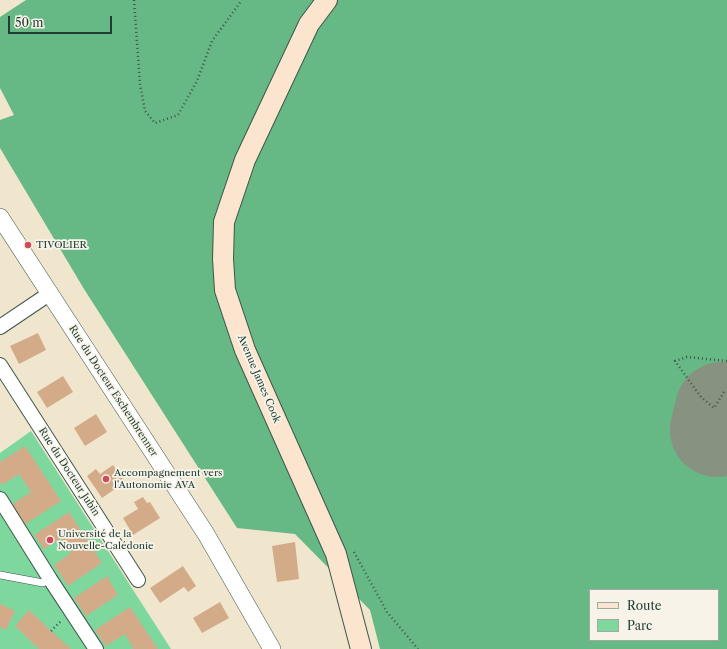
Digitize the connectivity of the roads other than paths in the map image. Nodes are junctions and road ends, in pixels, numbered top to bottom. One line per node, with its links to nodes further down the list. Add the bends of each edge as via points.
1 (327, 0): 12 (main road, Avenue James Cook, via 309,24 245,160 224,222 223,259 225,290 245,350 336,554)
2 (0, 217): 3 (street, Rue du Docteur Eschembrenner)
3 (49, 294): 4 (street); 11 (street, Rue du Docteur Eschembrenner, via 206,534)
4 (0, 327)
5 (0, 366): 9 (street, Rue du Docteur Jubin)
6 (0, 498): 8 (street)
7 (0, 575): 8 (lane, via 43,583)
8 (50, 579): 10 (street)
9 (138, 580)
10 (96, 649)
11 (272, 649)
12 (361, 649)

